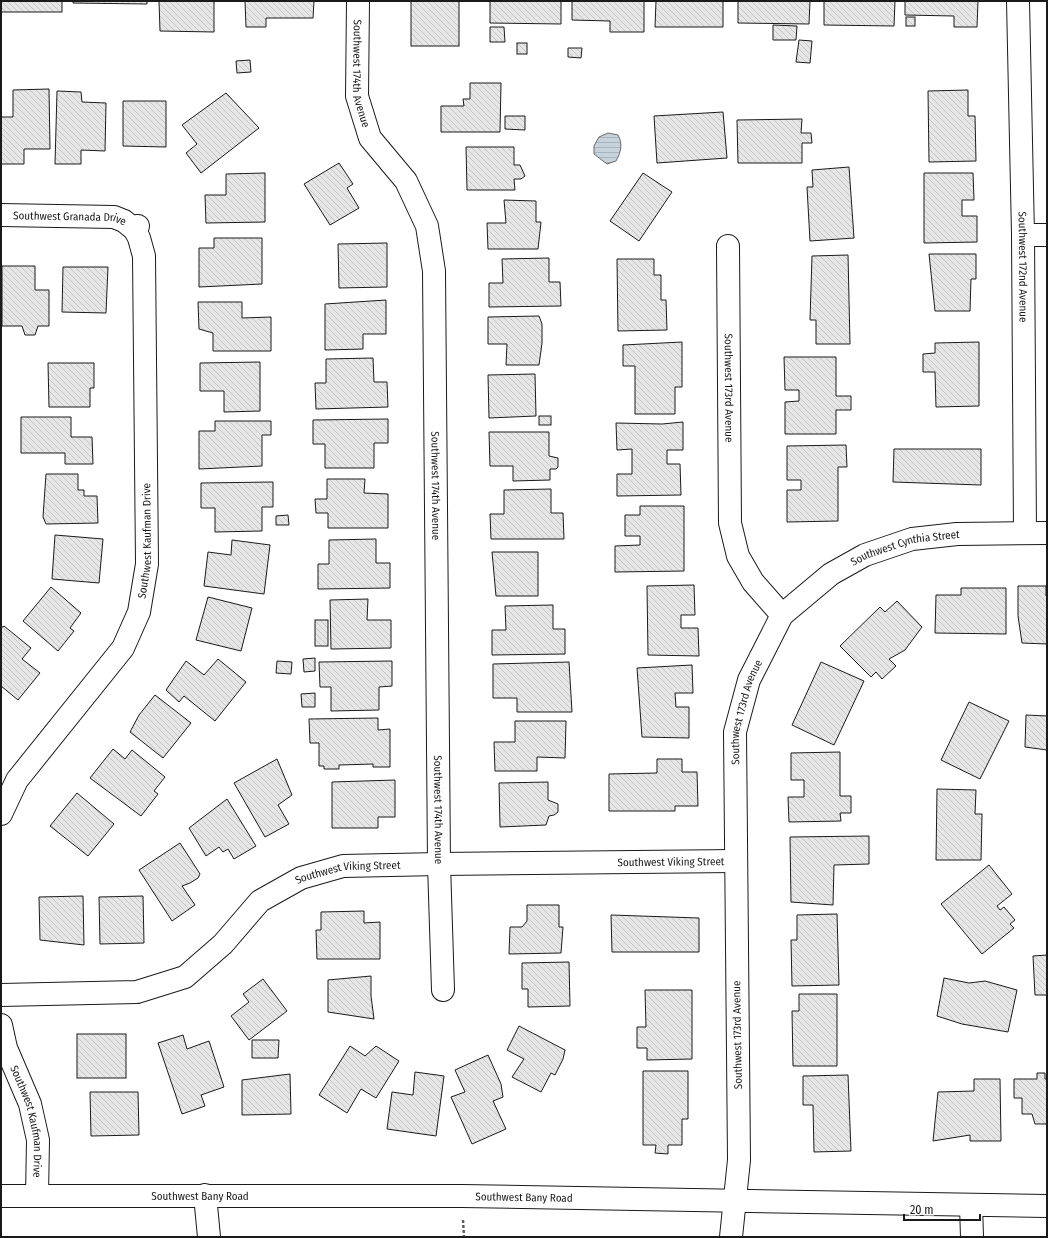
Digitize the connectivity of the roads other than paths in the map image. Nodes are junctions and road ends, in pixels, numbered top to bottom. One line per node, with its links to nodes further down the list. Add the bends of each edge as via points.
1 (358, 1): 13 (street, Southwest 174th Avenue, via 357,96 370,138 406,181 427,226 434,270)
2 (1018, 1): 5 (street, Southwest 172nd Avenue)
3 (1, 215): 4 (street, Southwest Granada Drive, via 114,217)
4 (136, 228): 11 (street, Southwest Kaufman Drive, via 144,256 146,564 139,612 123,648 17,780)
5 (1023, 235): 6 (street); 8 (street, Southwest 172nd Avenue)
6 (1047, 235)
7 (728, 246): 10 (street, Southwest 173rd Avenue, via 730,523 738,556 753,582)
8 (1024, 533): 9 (street, Southwest Cynthia Street); 10 (street, Southwest Cynthia Street, via 957,534 912,539 865,555 832,574)
9 (1047, 533)
10 (782, 614): 12 (street, Southwest 173rd Avenue, via 749,680 735,732)
11 (1, 814)
12 (736, 862): 13 (street, Southwest Viking Street); 20 (street, Southwest 173rd Avenue, via 738,1160)
13 (439, 864): 14 (street, Southwest 174th Avenue); 15 (street, Southwest Viking Street, via 343,866 301,878 260,901 223,944 185,977 137,992)
14 (443, 990)
15 (1, 995)
16 (1, 1026): 19 (street, Southwest Kaufman Drive, via 6,1048 30,1104 38,1140)
17 (205, 1195): 19 (street, Southwest Bany Road); 20 (street, Southwest Bany Road); 23 (street)
18 (1, 1196): 19 (street, Southwest Bany Road)
19 (37, 1196)
20 (735, 1200): 21 (street, Southwest Bany Road); 24 (street, Southwest 173rd Avenue)
21 (971, 1205): 22 (street, Southwest Bany Road); 25 (street)
22 (1047, 1206)
23 (209, 1237)
24 (731, 1237)
25 (972, 1237)

